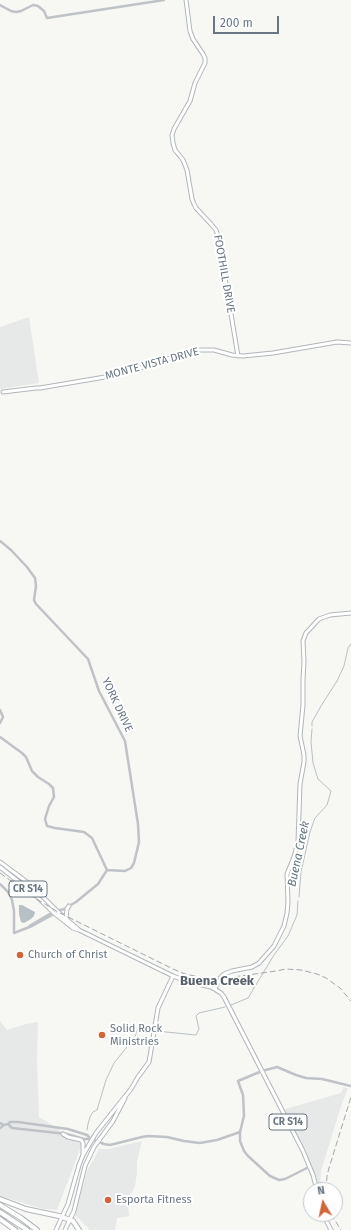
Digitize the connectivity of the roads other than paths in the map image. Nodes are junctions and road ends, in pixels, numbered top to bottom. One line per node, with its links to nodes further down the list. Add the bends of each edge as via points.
1 (164, 0): 3 (street, via 47,18 38,6 33,5 16,12)
2 (186, 0): 5 (main road, FOOTHILL DRIVE, via 190,31 206,63 172,136 175,150 187,170 194,204 212,224 218,236)
3 (0, 5)
4 (351, 343): 5 (main road, MONTE VISTA DRIVE, via 337,342)
5 (238, 356): 6 (main road, MONTE VISTA DRIVE, via 214,350 196,350 104,377)
6 (2, 393)
7 (0, 541): 14 (street, YORK DRIVE, via 35,578 36,604 88,659 99,691 125,741 139,842 131,868 125,871)
8 (351, 614): 21 (main road, via 330,615 319,619 303,640 300,736 304,762 300,784 298,842 287,874 288,902 284,926 274,946 259,963 224,974)
9 (0, 710): 10 (street, via 3,717)
10 (0, 723)
11 (0, 737): 14 (street, via 22,753 32,771 53,788 54,797 45,819 46,826 88,834)
12 (0, 862): 17 (main road, CR S14, via 31,886)
13 (0, 867): 17 (main road, CR S14, via 18,881 28,885)
14 (108, 870): 16 (street, via 94,888)
15 (0, 884): 17 (street, via 12,900 14,933)
16 (69, 906): 17 (street); 18 (main road, via 66,909)
17 (55, 912): 18 (main road, CR S14); 19 (main road, CR S14, via 69,926)
18 (66, 918): 19 (main road, CR S14)
19 (79, 930): 20 (main road, CR S14)
20 (173, 976): 21 (main road, CR S14); 24 (main road, via 158,1008 149,1062)
21 (215, 989): 22 (main road, CR S14, via 224,997)
22 (262, 1071): 23 (street, via 277,1067 306,1078); 28 (street, via 238,1082 243,1095 244,1114); 33 (main road, CR S14)
23 (351, 1086)
24 (127, 1095): 30 (main road); 31 (main road)
25 (0, 1123): 26 (street)
26 (6, 1124): 27 (street); 29 (street, via 12,1128); 30 (street, via 18,1122 68,1129 87,1134)
27 (0, 1128)
28 (240, 1132): 31 (street, via 200,1143 148,1136 110,1145); 33 (street, via 240,1141 248,1156 270,1176 283,1180)
29 (63, 1134): 30 (street); 32 (main road, via 84,1143)
30 (92, 1139): 31 (street); 32 (main road)
31 (98, 1142): 40 (main road, via 85,1166)
32 (83, 1155): 38 (main road)
33 (309, 1166): 34 (main road, CR S14)
34 (315, 1182)
35 (0, 1199): 38 (highway, via 26,1210)
36 (0, 1205): 43 (highway)
37 (0, 1212): 42 (highway)
38 (62, 1217): 40 (highway); 44 (main road)
39 (0, 1219): 41 (highway)
40 (70, 1220): 45 (main road); 46 (highway)
41 (15, 1230)
42 (27, 1230)
43 (37, 1230)
44 (56, 1230)
45 (65, 1230)
46 (79, 1230)

